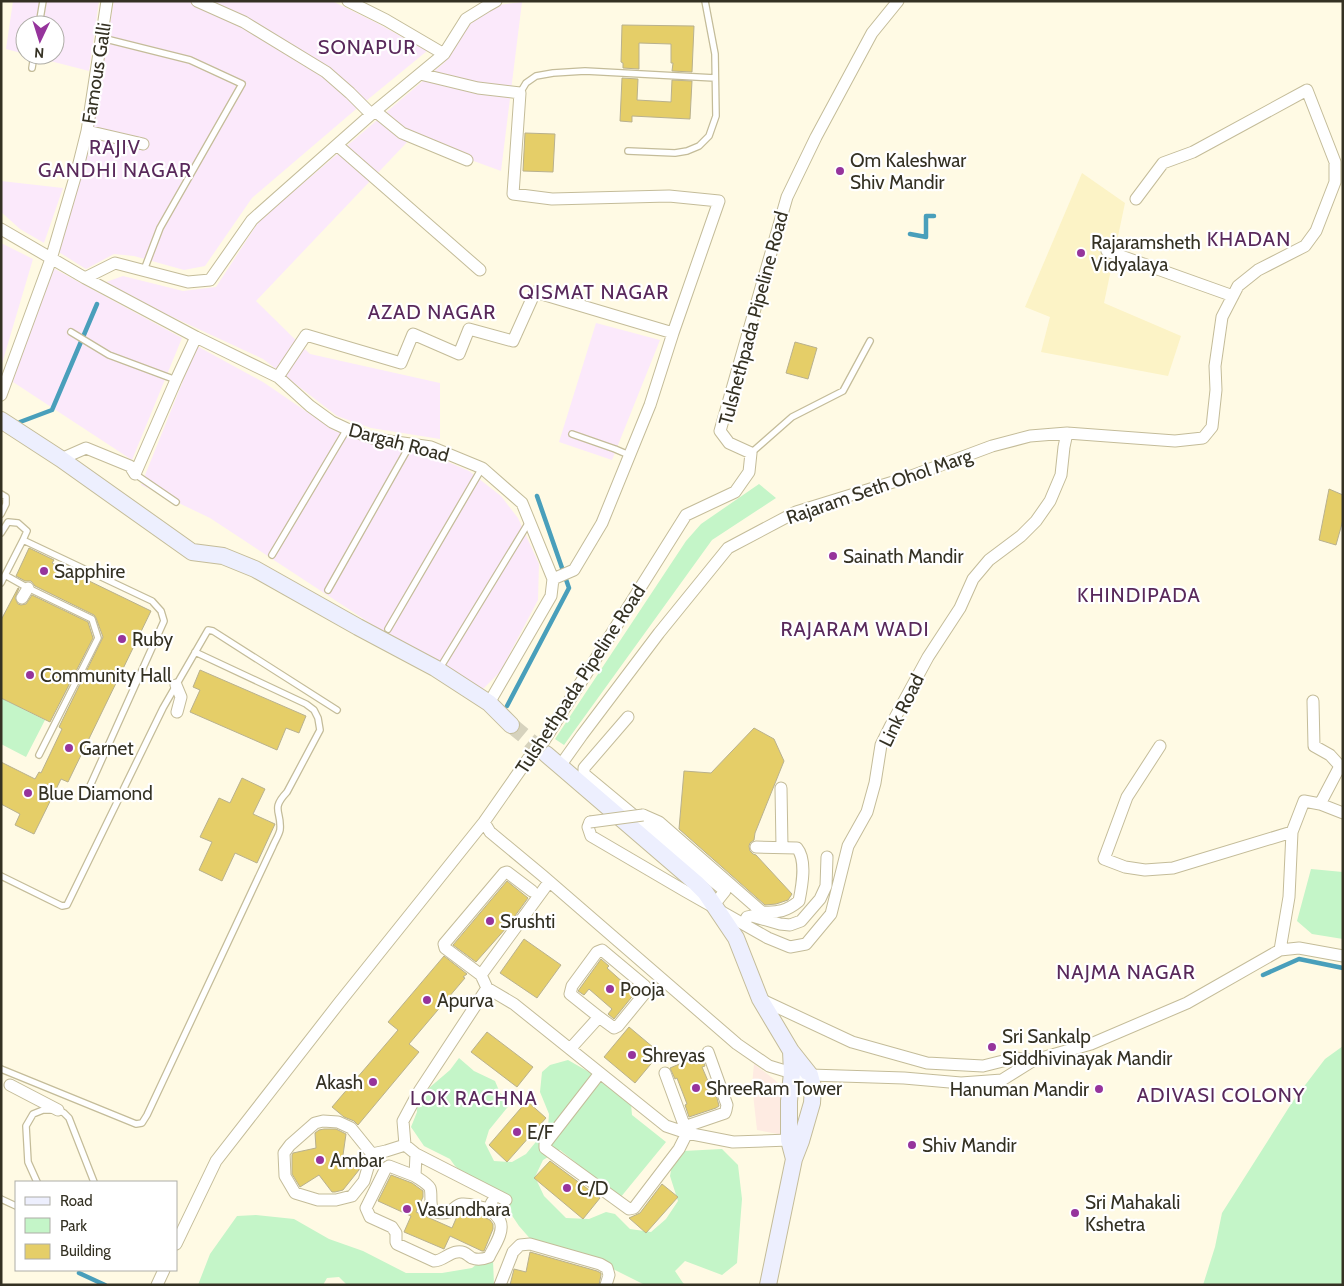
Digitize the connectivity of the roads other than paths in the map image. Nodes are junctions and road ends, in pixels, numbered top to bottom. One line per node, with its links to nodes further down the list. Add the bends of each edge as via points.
1 (43, 1): 8 (lane)
2 (107, 1): 9 (street, Famous Galli)
3 (197, 1): 16 (street, via 244,22 326,72)
4 (348, 1): 10 (street)
5 (705, 1): 14 (lane, via 715,54)
6 (898, 1): 42 (street, Tulshethpada Pipeline Road, via 872,33 787,197 720,430 729,443)
7 (490, 3): 10 (street, via 466,19)
8 (41, 15)
9 (102, 38): 17 (street, Famous Galli); 26 (lane, via 190,60 242,84 160,228)
10 (444, 54): 13 (street)
11 (32, 65): 12 (lane)
12 (32, 68)
13 (420, 74): 15 (street, via 478,88); 16 (street)
14 (715, 78): 15 (lane, via 585,71 553,73 536,76); 20 (lane, via 716,116 709,136 700,146 675,153)
15 (520, 93): 31 (street, via 513,194 552,199 669,196 719,201)
16 (373, 113): 19 (street); 21 (street, via 402,133)
17 (87, 131): 18 (street); 25 (street, Famous Galli)
18 (143, 144)
19 (337, 145): 26 (street, via 252,220 210,280 188,282); 27 (street)
20 (628, 151)
21 (466, 160)
22 (1136, 198): 29 (street, Rajaram Seth Ohol Marg, via 1163,163 1193,152 1307,90 1335,162 1336,182 1316,231 1305,246 1258,270 1238,286)
23 (1, 229): 25 (street, Dargah Road)
24 (1107, 251): 29 (street)
25 (51, 259): 28 (street, Dargah Road); 36 (street, Famous Galli)
26 (144, 270): 28 (street, via 115,264)
27 (480, 270)
28 (85, 278): 32 (street, Dargah Road)
29 (1233, 296): 40 (street, Rajaram Seth Ohol Marg, via 1222,317 1215,366 1212,427 1203,438 1176,441)
30 (71, 332): 35 (lane, via 109,355)
31 (673, 333): 34 (street, via 535,292 513,341 468,328 460,354 413,334 401,363 306,335); 43 (street, via 650,405)
32 (196, 337): 34 (street, Dargah Road); 35 (street)
33 (870, 341): 42 (lane, via 843,392 792,416)
34 (278, 377): 38 (street, Dargah Road, via 310,406)
35 (176, 380): 46 (street)
36 (1, 395)
37 (1, 420): 44 (street)
38 (347, 429): 41 (street, Dargah Road, via 375,439); 53 (lane)
39 (572, 434): 43 (lane)
40 (1067, 434): 68 (street, Rajaram Seth Ohol Marg, via 1030,436 992,446 906,478 796,512 728,548); 87 (street, Link Road, via 1061,475 1050,501 1036,521 989,560 973,579 960,608 928,657 881,745 867,812 848,846 831,914 806,944 790,947)
41 (410, 445): 45 (street, Dargah Road, via 431,447); 57 (lane)
42 (751, 453): 70 (street, Tulshethpada Pipeline Road, via 749,472 735,492 686,515)
43 (629, 456): 55 (street, via 602,523 574,570)
44 (61, 459): 46 (street, via 86,448 130,466); 63 (street, via 192,552 223,556 255,569 435,668)
45 (482, 468): 50 (street, Dargah Road, via 522,503); 58 (lane)
46 (135, 474): 48 (lane)
47 (1, 494): 49 (lane, via 6,497 6,504)
48 (176, 502)
49 (1, 514)
50 (529, 522): 55 (street, Dargah Road); 60 (lane)
51 (1, 533): 52 (lane, via 8,522 18,524 27,531)
52 (24, 540): 54 (lane); 74 (lane, via 152,601 161,611 164,621)
53 (272, 555)
54 (6, 575): 56 (lane); 71 (lane, via 25,593 92,619 98,638)
55 (556, 578): 63 (street, via 551,596)
56 (1, 584)
57 (328, 590)
58 (388, 629)
59 (195, 652): 61 (lane); 64 (lane, via 208,630 214,631); 98 (lane, via 306,704 318,718 320,730 277,807 280,830 269,855 142,1123 136,1124)
60 (443, 663)
61 (176, 685): 65 (street, via 181,697); 83 (lane, via 67,905 62,906)
62 (1312, 701): 76 (street, via 1314,746 1330,755 1340,766)
63 (489, 703): 67 (street)
64 (337, 710)
65 (177, 712)
66 (628, 717): 72 (street)
67 (511, 725)
68 (574, 746): 72 (street); 73 (street, Rajaram Seth Ohol Marg)
69 (1160, 746): 79 (street, via 1127,798 1104,859 1145,870 1173,868)
70 (545, 748): 73 (street); 78 (street, Tulshethpada Pipeline Road, bridge, via 528,759)
71 (39, 755)
72 (592, 759): 86 (street, via 584,768 585,776 724,891)
73 (560, 766): 86 (street, via 696,883)
74 (90, 786)
75 (781, 788): 81 (street)
76 (1320, 804): 77 (street); 79 (street, via 1304,802)
77 (1343, 813)
78 (484, 822): 84 (street, via 490,832); 116 (street, Tulshethpada Pipeline Road, via 216,1161)
79 (1292, 832): 88 (street, via 1289,897)
80 (756, 847): 81 (street)
81 (782, 847): 86 (street, bridge, via 797,848 801,853 803,883 799,901 789,909 762,912 659,822 643,815 590,822 591,836)
82 (827, 857): 87 (street, via 826,886 820,899 801,921 790,925 748,916)
83 (1, 876)
84 (550, 882): 90 (street); 101 (street, via 737,1044 769,1066)
85 (532, 891): 90 (street, via 504,873 444,944)
86 (713, 906): 87 (street, Link Road); 92 (street, via 736,938)
87 (744, 923)
88 (1280, 950): 89 (street, via 1299,948); 97 (street, via 1187,1003 1089,1045)
89 (1343, 956)
90 (481, 975): 91 (street)
91 (487, 988): 94 (street, via 514,1004); 107 (street, via 403,1121)
92 (760, 999): 95 (street); 97 (street, via 852,1042 928,1063 983,1066 1016,1058)
93 (599, 1017): 93 (street, via 611,1027 618,1026 646,990 602,950 597,952 572,986 570,994); 94 (street)
94 (570, 1049): 99 (street)
95 (791, 1050): 101 (street); 102 (street)
96 (708, 1052): 105 (street, via 726,1110)
97 (1034, 1060): 102 (street, via 1002,1080 961,1084)
98 (1, 1069)
99 (600, 1072): 105 (street, via 666,1126); 105 (street, via 544,1144 545,1148 629,1209 634,1208 679,1149)
100 (665, 1073): 105 (street)
101 (792, 1073): 102 (street); 106 (street, via 789,1101)
102 (810, 1074): 106 (street, via 812,1104)
103 (10, 1086): 104 (street)
104 (58, 1110): 111 (lane, via 33,1114 26,1126 28,1162); 112 (lane, via 69,1118)
105 (685, 1130): 106 (street, via 733,1142)
106 (795, 1140): 121 (street)
107 (404, 1145): 108 (street); 109 (street)
108 (372, 1154): 108 (street, via 364,1181 352,1196 336,1200 310,1198 295,1193 285,1176 284,1154 315,1123 338,1122 350,1128)
109 (416, 1154): 110 (street); 115 (street, via 501,1197)
110 (415, 1176): 115 (street, via 430,1189 430,1201 436,1212 449,1212 459,1204); 115 (street, via 389,1166 386,1168 366,1208 367,1213 392,1227 397,1244 434,1261 458,1252 465,1252 474,1259 489,1257 501,1227)
111 (37, 1181)
112 (94, 1181)
113 (1, 1199): 114 (lane)
114 (15, 1206)
115 (489, 1208)
116 (178, 1240)
117 (164, 1271): 118 (street)
118 (157, 1285)
119 (500, 1285): 120 (street, via 513,1252 520,1245 530,1244 600,1264 609,1275)
120 (606, 1285)
121 (768, 1285)

